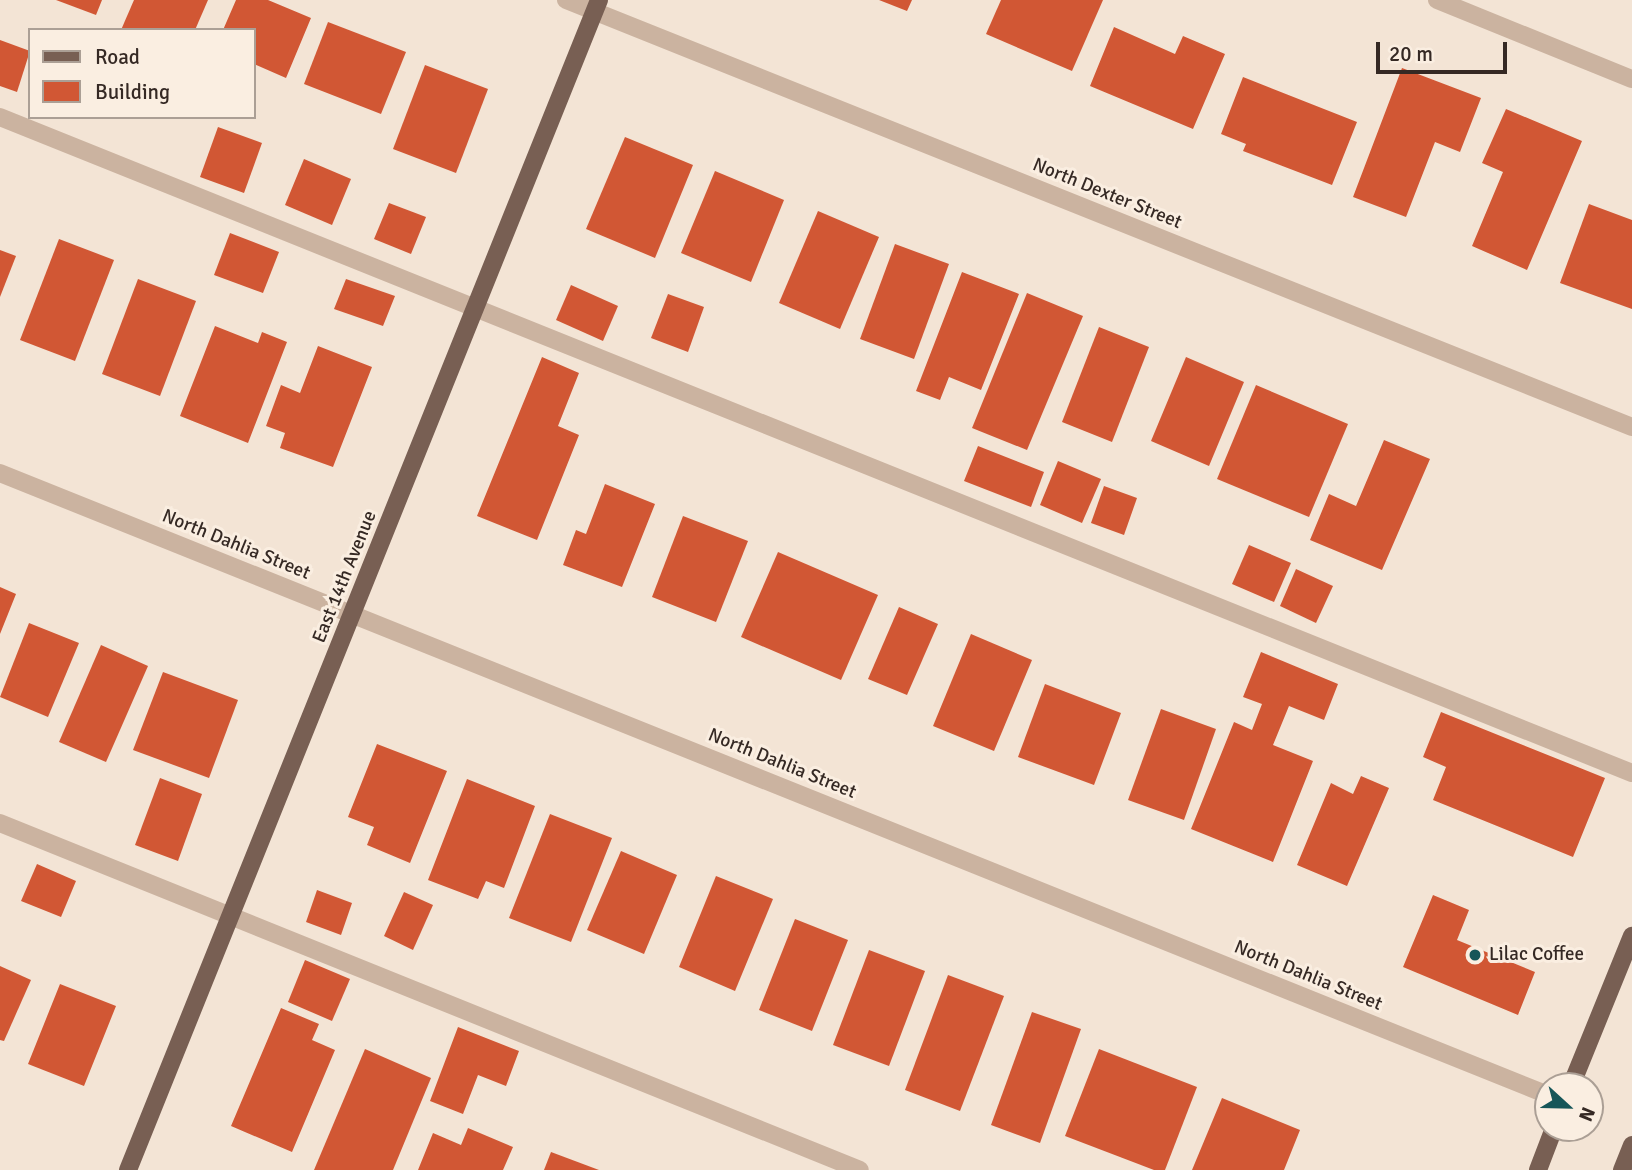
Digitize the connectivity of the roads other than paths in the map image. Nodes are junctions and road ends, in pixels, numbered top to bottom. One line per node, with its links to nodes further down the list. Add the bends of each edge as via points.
1 (566, 0): 3 (street, North Dexter Street)
2 (1437, 0): 4 (street)
3 (597, 6): 6 (main road, East 14th Avenue); 7 (street, North Dexter Street)
4 (1632, 79)
5 (0, 117): 6 (street)
6 (477, 306): 9 (main road, East 14th Avenue); 10 (street)
7 (1632, 427)
8 (0, 472): 9 (street, North Dahlia Street)
9 (352, 614): 12 (main road, East 14th Avenue); 15 (street, North Dahlia Street)
10 (1632, 773)
11 (0, 823): 12 (street)
12 (230, 917): 18 (main road, East 14th Avenue); 19 (street)
13 (1632, 936): 14 (main road)
14 (1578, 1072)
15 (1534, 1089)
16 (1549, 1142): 20 (main road)
17 (1632, 1145): 21 (main road)
18 (128, 1170)
19 (860, 1170)
20 (1538, 1170)
21 (1622, 1170)

